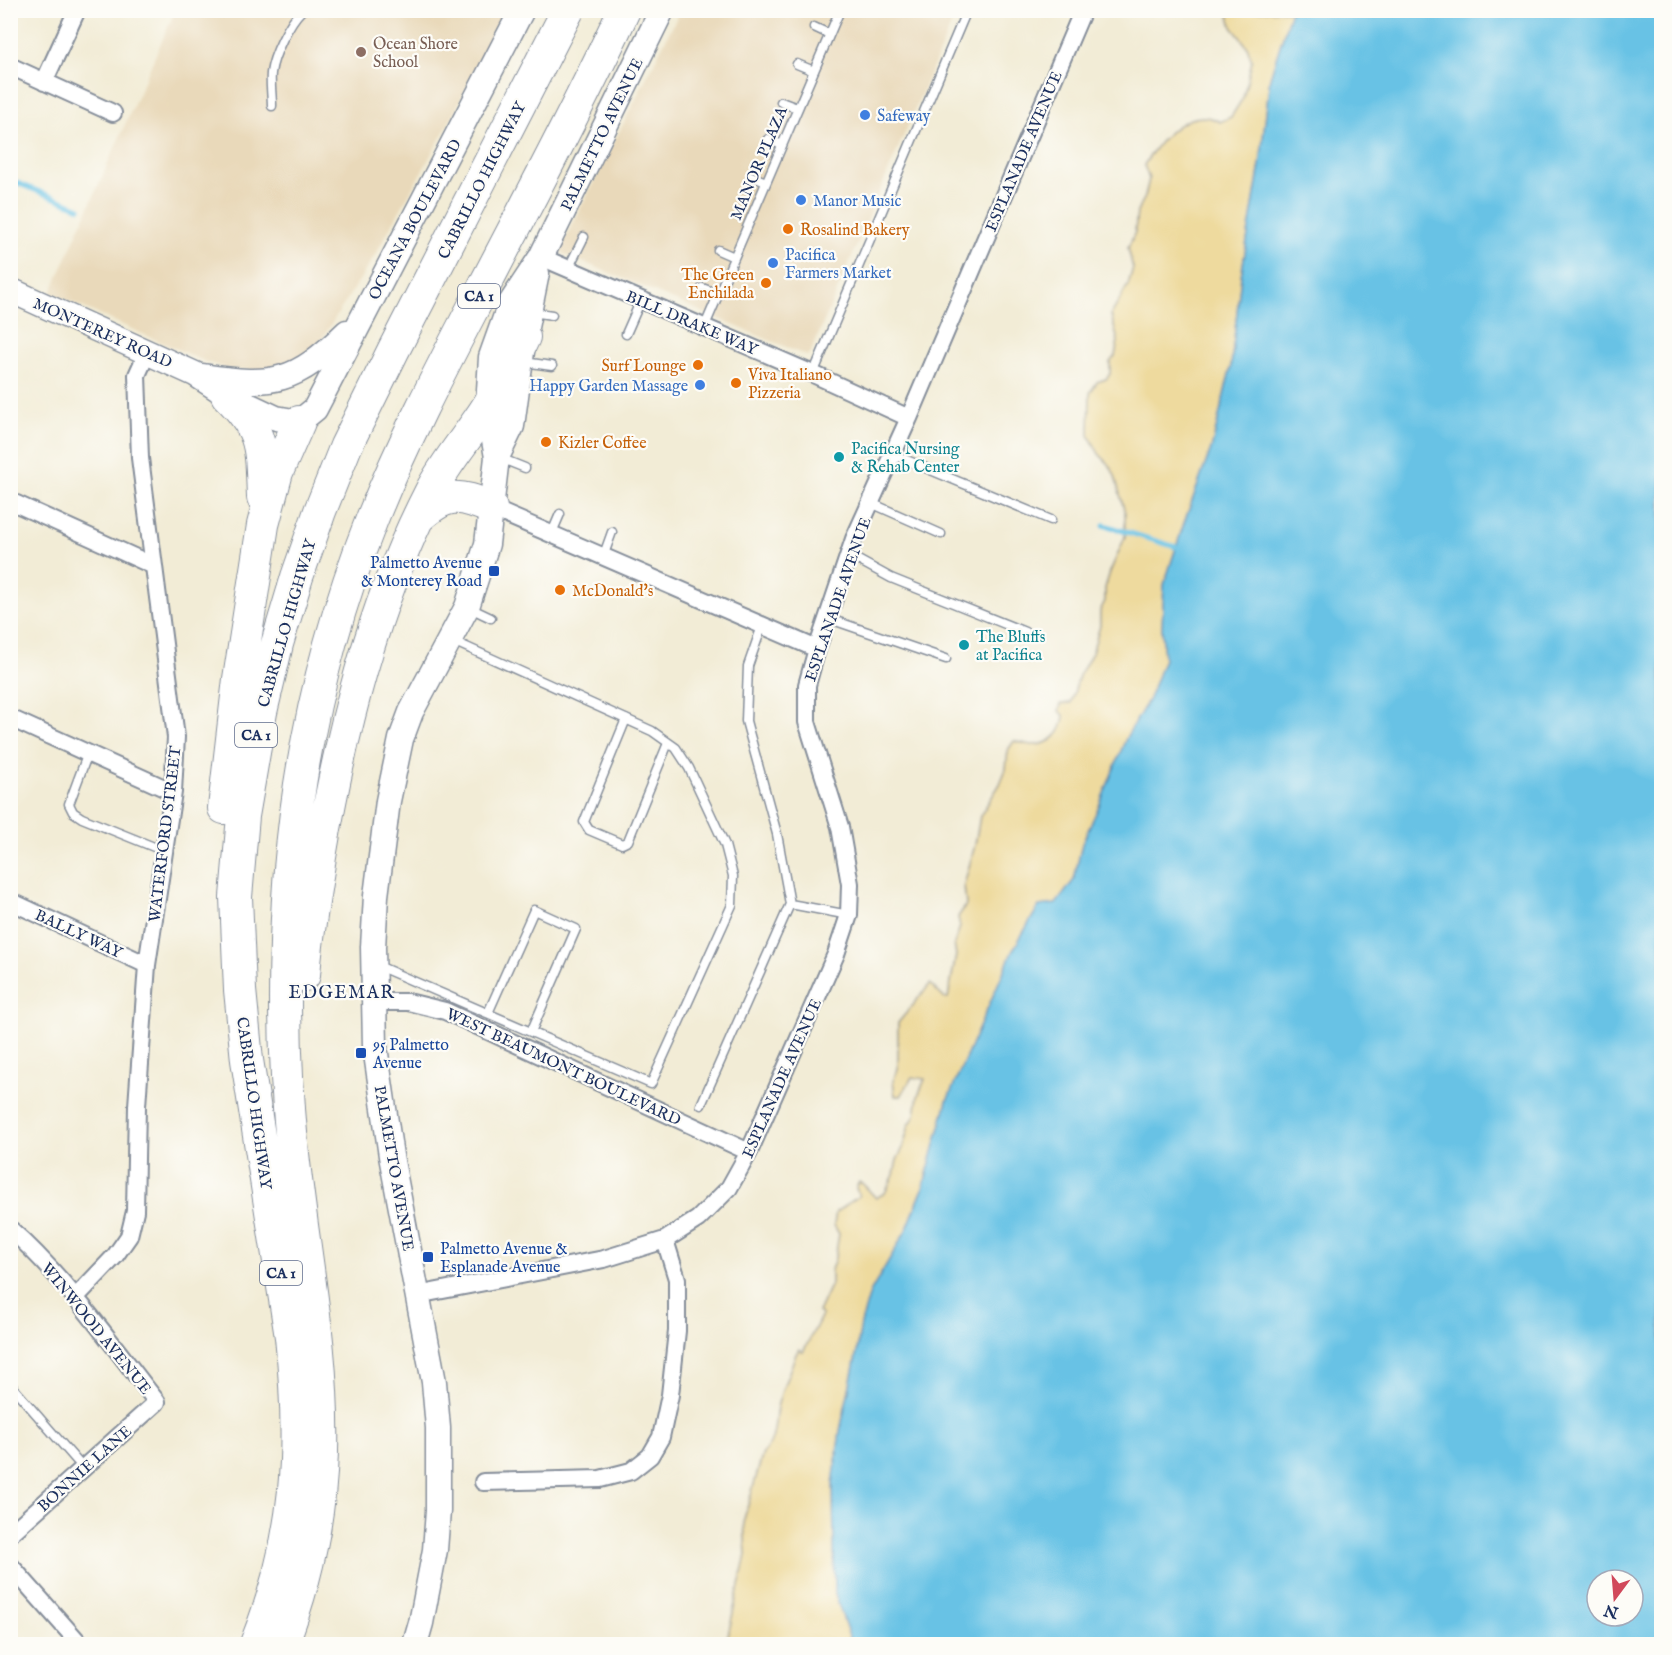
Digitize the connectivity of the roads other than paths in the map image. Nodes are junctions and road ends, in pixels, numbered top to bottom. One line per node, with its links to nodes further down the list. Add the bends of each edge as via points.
1 (77, 10): 15 (street)
2 (302, 10): 17 (lane, via 281,43 271,72)
3 (522, 10): 33 (street, OCEANA BOULEVARD)
4 (568, 10): 76 (highway, CABRILLO HIGHWAY / CA 1, via 376,382 320,511 286,610 261,712 243,816)
5 (624, 10): 86 (highway, CABRILLO HIGHWAY / CA 1, via 413,424 371,522 335,631 306,748 290,866 285,1007)
6 (662, 10): 26 (street, PALMETTO AVENUE)
7 (840, 10): 11 (lane, MANOR PLAZA)
8 (967, 10): 41 (lane)
9 (1083, 10): 44 (street, ESPLANADE AVENUE)
10 (813, 27): 11 (lane)
11 (829, 34): 14 (lane, MANOR PLAZA)
12 (797, 64): 14 (lane)
13 (10, 66): 15 (street)
14 (814, 71): 18 (lane, MANOR PLAZA)
15 (44, 82): 19 (street)
16 (782, 102): 18 (lane)
17 (272, 106)
18 (798, 108): 21 (lane, MANOR PLAZA)
19 (113, 113)
20 (768, 139): 21 (lane)
21 (782, 145): 23 (lane, MANOR PLAZA)
22 (751, 176): 23 (lane)
23 (766, 182): 27 (lane, MANOR PLAZA)
24 (584, 237): 28 (lane)
25 (718, 250): 27 (lane)
26 (541, 257): 28 (street, BILL DRAKE WAY); 37 (street, PALMETTO AVENUE); 43 (street, PALMETTO AVENUE, via 510,304 502,325 491,357)
27 (734, 257): 31 (lane, MANOR PLAZA)
28 (568, 269): 32 (street, BILL DRAKE WAY)
29 (702, 288): 31 (lane)
30 (10, 290): 38 (street, MONTEREY ROAD)
31 (718, 294): 35 (lane, MANOR PLAZA)
32 (641, 300): 35 (street, BILL DRAKE WAY); 36 (lane)
33 (363, 315): 40 (street, MONTEREY ROAD, via 321,357 300,371 267,382); 45 (street, OCEANA BOULEVARD, via 315,409)
34 (552, 315): 37 (lane)
35 (704, 328): 41 (street, BILL DRAKE WAY)
36 (626, 334)
37 (524, 337): 39 (lane); 43 (highway); 47 (street, PALMETTO AVENUE, via 512,426)
38 (147, 352): 40 (street, MONTEREY ROAD); 61 (street, WATERFORD STREET, via 137,375 140,458)
39 (552, 366)
40 (195, 374): 42 (street, MONTEREY ROAD)
41 (813, 374): 44 (street, BILL DRAKE WAY)
42 (227, 395): 45 (street, MONTEREY ROAD, via 276,418); 55 (highway, via 254,427 261,450)
43 (488, 407): 47 (street, PALMETTO AVENUE); 53 (highway, via 449,461)
44 (909, 418): 46 (street, ESPLANADE AVENUE)
45 (299, 422): 55 (highway, via 277,471)
46 (892, 454): 50 (street, ESPLANADE AVENUE); 54 (lane)
47 (497, 457): 48 (lane); 51 (street, PALMETTO AVENUE)
48 (525, 468)
49 (10, 501): 61 (street)
50 (871, 503): 57 (lane); 59 (street, ESPLANADE AVENUE)
51 (491, 508): 53 (highway, via 463,497 451,497); 58 (street); 62 (street, PALMETTO AVENUE, via 487,544)
52 (561, 514): 58 (lane)
53 (419, 518): 86 (highway, via 379,615 332,791 307,942)
54 (1050, 520)
55 (263, 525): 76 (highway, via 239,679 224,815 222,846)
56 (612, 532): 60 (lane)
57 (941, 534)
58 (551, 535): 60 (street)
59 (849, 555): 64 (street, ESPLANADE AVENUE); 66 (lane, via 891,578)
60 (603, 557): 65 (street)
61 (154, 566): 74 (street, WATERFORD STREET, via 176,737)
62 (466, 607): 63 (lane); 67 (street, PALMETTO AVENUE)
63 (491, 618)
64 (827, 618): 68 (street, ESPLANADE AVENUE); 69 (lane)
65 (762, 626): 68 (street); 78 (lane, via 748,666 746,722 777,834)
66 (1025, 632)
67 (450, 639): 71 (lane); 80 (street, PALMETTO AVENUE, via 411,712 395,765 380,856)
68 (817, 649): 79 (street, ESPLANADE AVENUE, via 807,685 807,722 840,827 850,884)
69 (946, 659)
70 (10, 718): 73 (street)
71 (626, 719): 72 (lane); 72 (lane, via 584,822 589,830 622,844 628,841)
72 (668, 742): 84 (lane, via 689,768 725,846 732,876 732,905 651,1084)
73 (88, 753): 74 (street); 75 (lane, via 69,804 73,812)
74 (172, 792): 75 (street, WATERFORD STREET)
75 (164, 851): 81 (street, WATERFORD STREET)
76 (236, 897): 99 (highway, CABRILLO HIGHWAY / CA 1, via 243,1025 291,1337 297,1413 296,1484 286,1550)
77 (10, 902): 81 (street, BALLY WAY)
78 (790, 904): 79 (lane); 85 (lane)
79 (849, 915): 87 (street, ESPLANADE AVENUE, via 836,954)
80 (373, 963): 82 (street, PALMETTO AVENUE); 83 (lane)
81 (147, 964): 91 (street, WATERFORD STREET, via 137,1106 135,1211 129,1236)
82 (373, 1002): 87 (street, WEST BEAUMONT BOULEVARD, via 408,1002 445,1011); 90 (street, PALMETTO AVENUE, via 382,1102)
83 (488, 1013): 84 (lane); 84 (lane, via 534,910 576,929)
84 (531, 1032)
85 (701, 1105)
86 (293, 1149): 100 (highway, CABRILLO HIGHWAY / CA 1, via 316,1342 322,1452 309,1555)
87 (750, 1152): 89 (street, ESPLANADE AVENUE, via 729,1188 698,1220)
88 (10, 1229): 91 (street, WINWOOD AVENUE)
89 (665, 1240): 90 (street, ESPLANADE AVENUE, via 604,1259); 95 (street, via 677,1279 677,1331 661,1437 650,1456 631,1471 600,1479)
90 (417, 1295): 101 (street, PALMETTO AVENUE, via 434,1382 439,1470 435,1550)
91 (75, 1298): 93 (street, WINWOOD AVENUE)
92 (10, 1384): 94 (lane)
93 (157, 1402): 94 (street, BONNIE LANE)
94 (83, 1468): 96 (street, BONNIE LANE)
95 (483, 1482)
96 (10, 1534)
97 (10, 1566): 98 (street)
98 (80, 1644)
99 (256, 1644)
100 (282, 1644)
101 (415, 1644)

